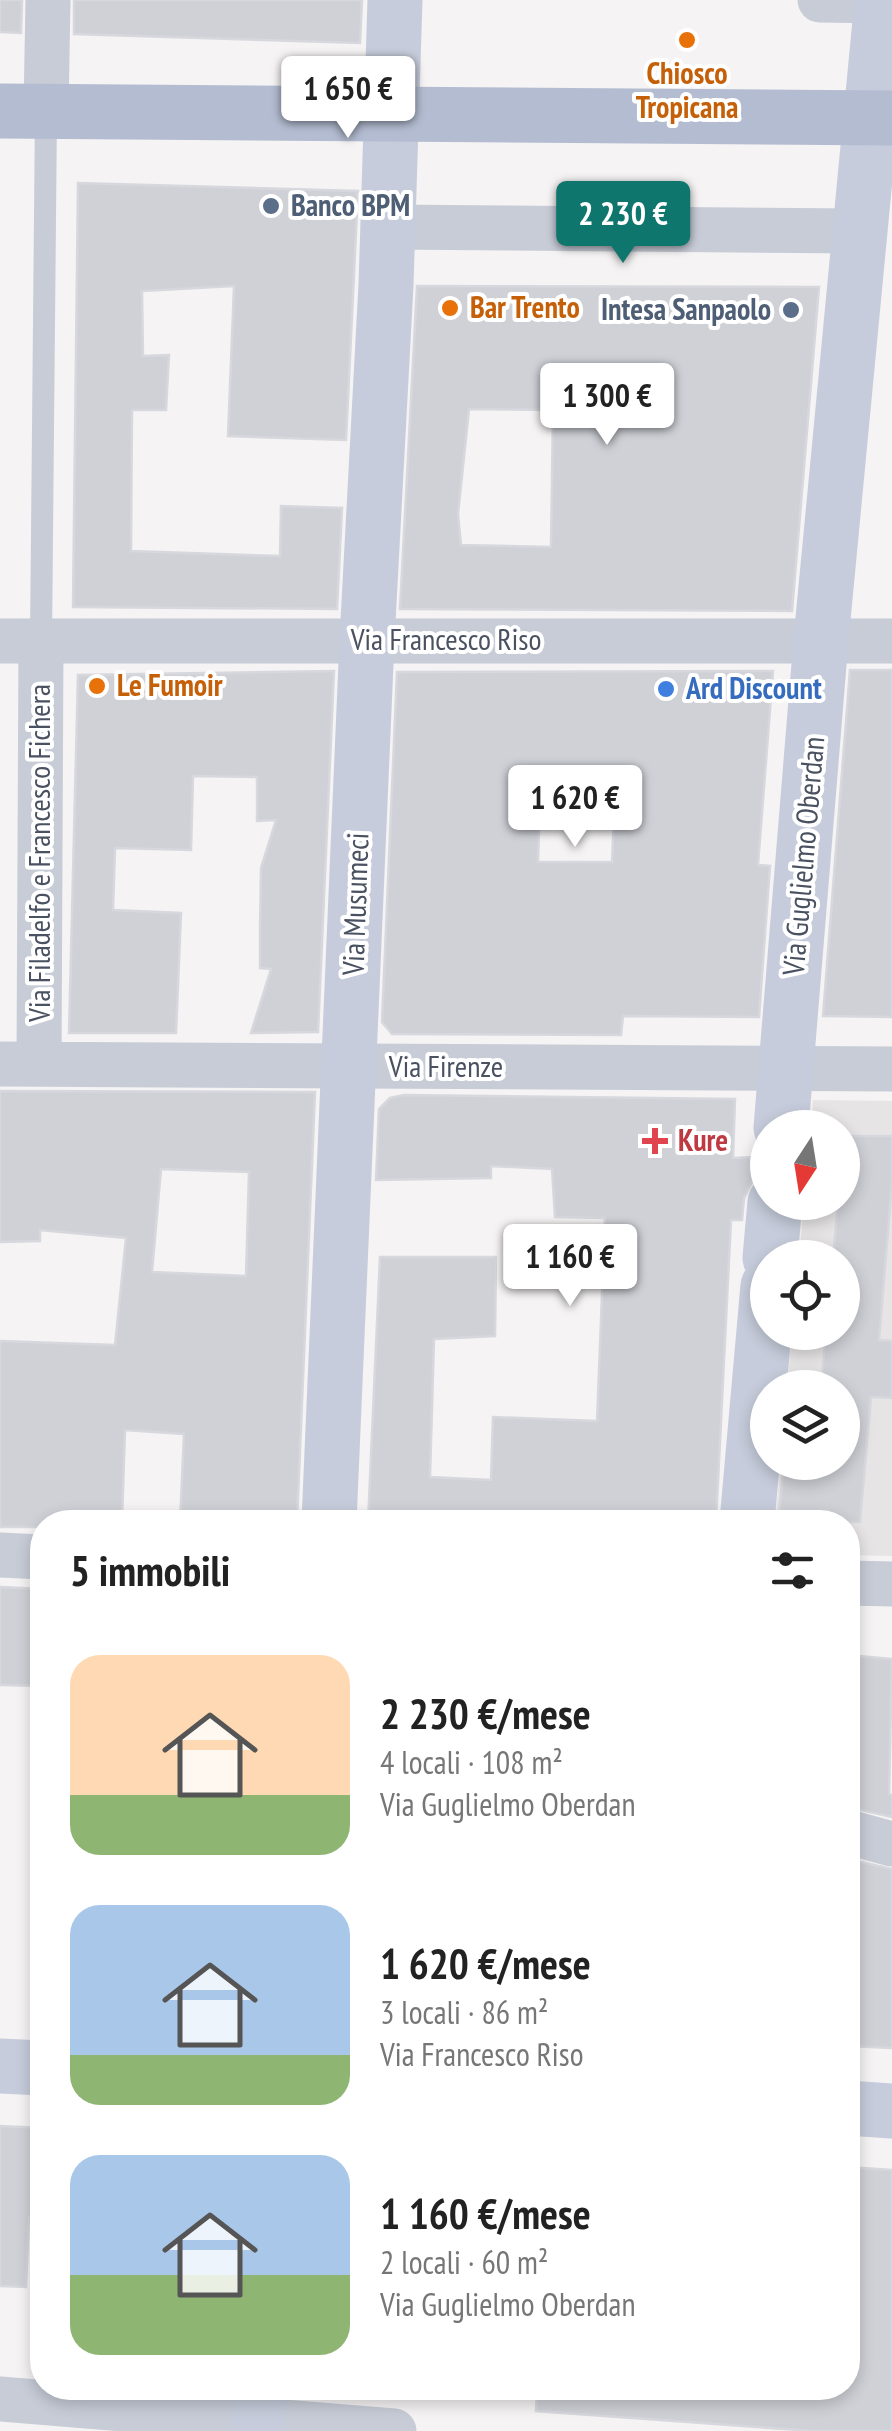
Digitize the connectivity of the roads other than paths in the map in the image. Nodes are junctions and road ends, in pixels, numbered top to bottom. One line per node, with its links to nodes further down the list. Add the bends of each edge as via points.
1 (48, 0): 5 (street)
2 (395, 0): 6 (street, Via Musumeci)
3 (820, 0): 4 (street)
4 (882, 1): 7 (street, Via Guglielmo Oberdan)
5 (23, 111): 6 (main road); 12 (lane)
6 (376, 114): 7 (main road); 8 (street, Via Musumeci)
7 (881, 118): 9 (street, Via Guglielmo Oberdan)
8 (388, 227): 9 (street); 10 (street, Via Musumeci)
9 (859, 231): 11 (street, Via Guglielmo Oberdan)
10 (367, 640): 11 (street, Via Francesco Riso); 12 (street, Via Francesco Riso); 15 (street, Via Musumeci)
11 (821, 640): 13 (street, Via Francesco Riso); 16 (street, Via Guglielmo Oberdan)
12 (21, 641): 14 (street, Via Filadelfo e Francesco Fichera)
13 (892, 641)
14 (20, 1064): 15 (street, Via Firenze)
15 (349, 1066): 16 (street, Via Firenze); 20 (street, Via Musumeci)
16 (786, 1068): 17 (street, Via Firenze); 18 (street, Via Guglielmo Oberdan)
17 (892, 1069)
18 (782, 1110)
19 (762, 1350): 21 (street)
20 (330, 1510)
21 (748, 1510)
22 (0, 1555): 23 (street)
23 (30, 1556)
24 (860, 1583): 25 (street)
25 (892, 1584)
26 (860, 1835): 27 (street)
27 (892, 1844)
28 (0, 2066): 29 (street)
29 (30, 2067)
30 (860, 2109): 31 (street)
31 (892, 2110)
32 (0, 2400): 33 (street)
33 (258, 2413): 34 (street)
34 (394, 2431)

